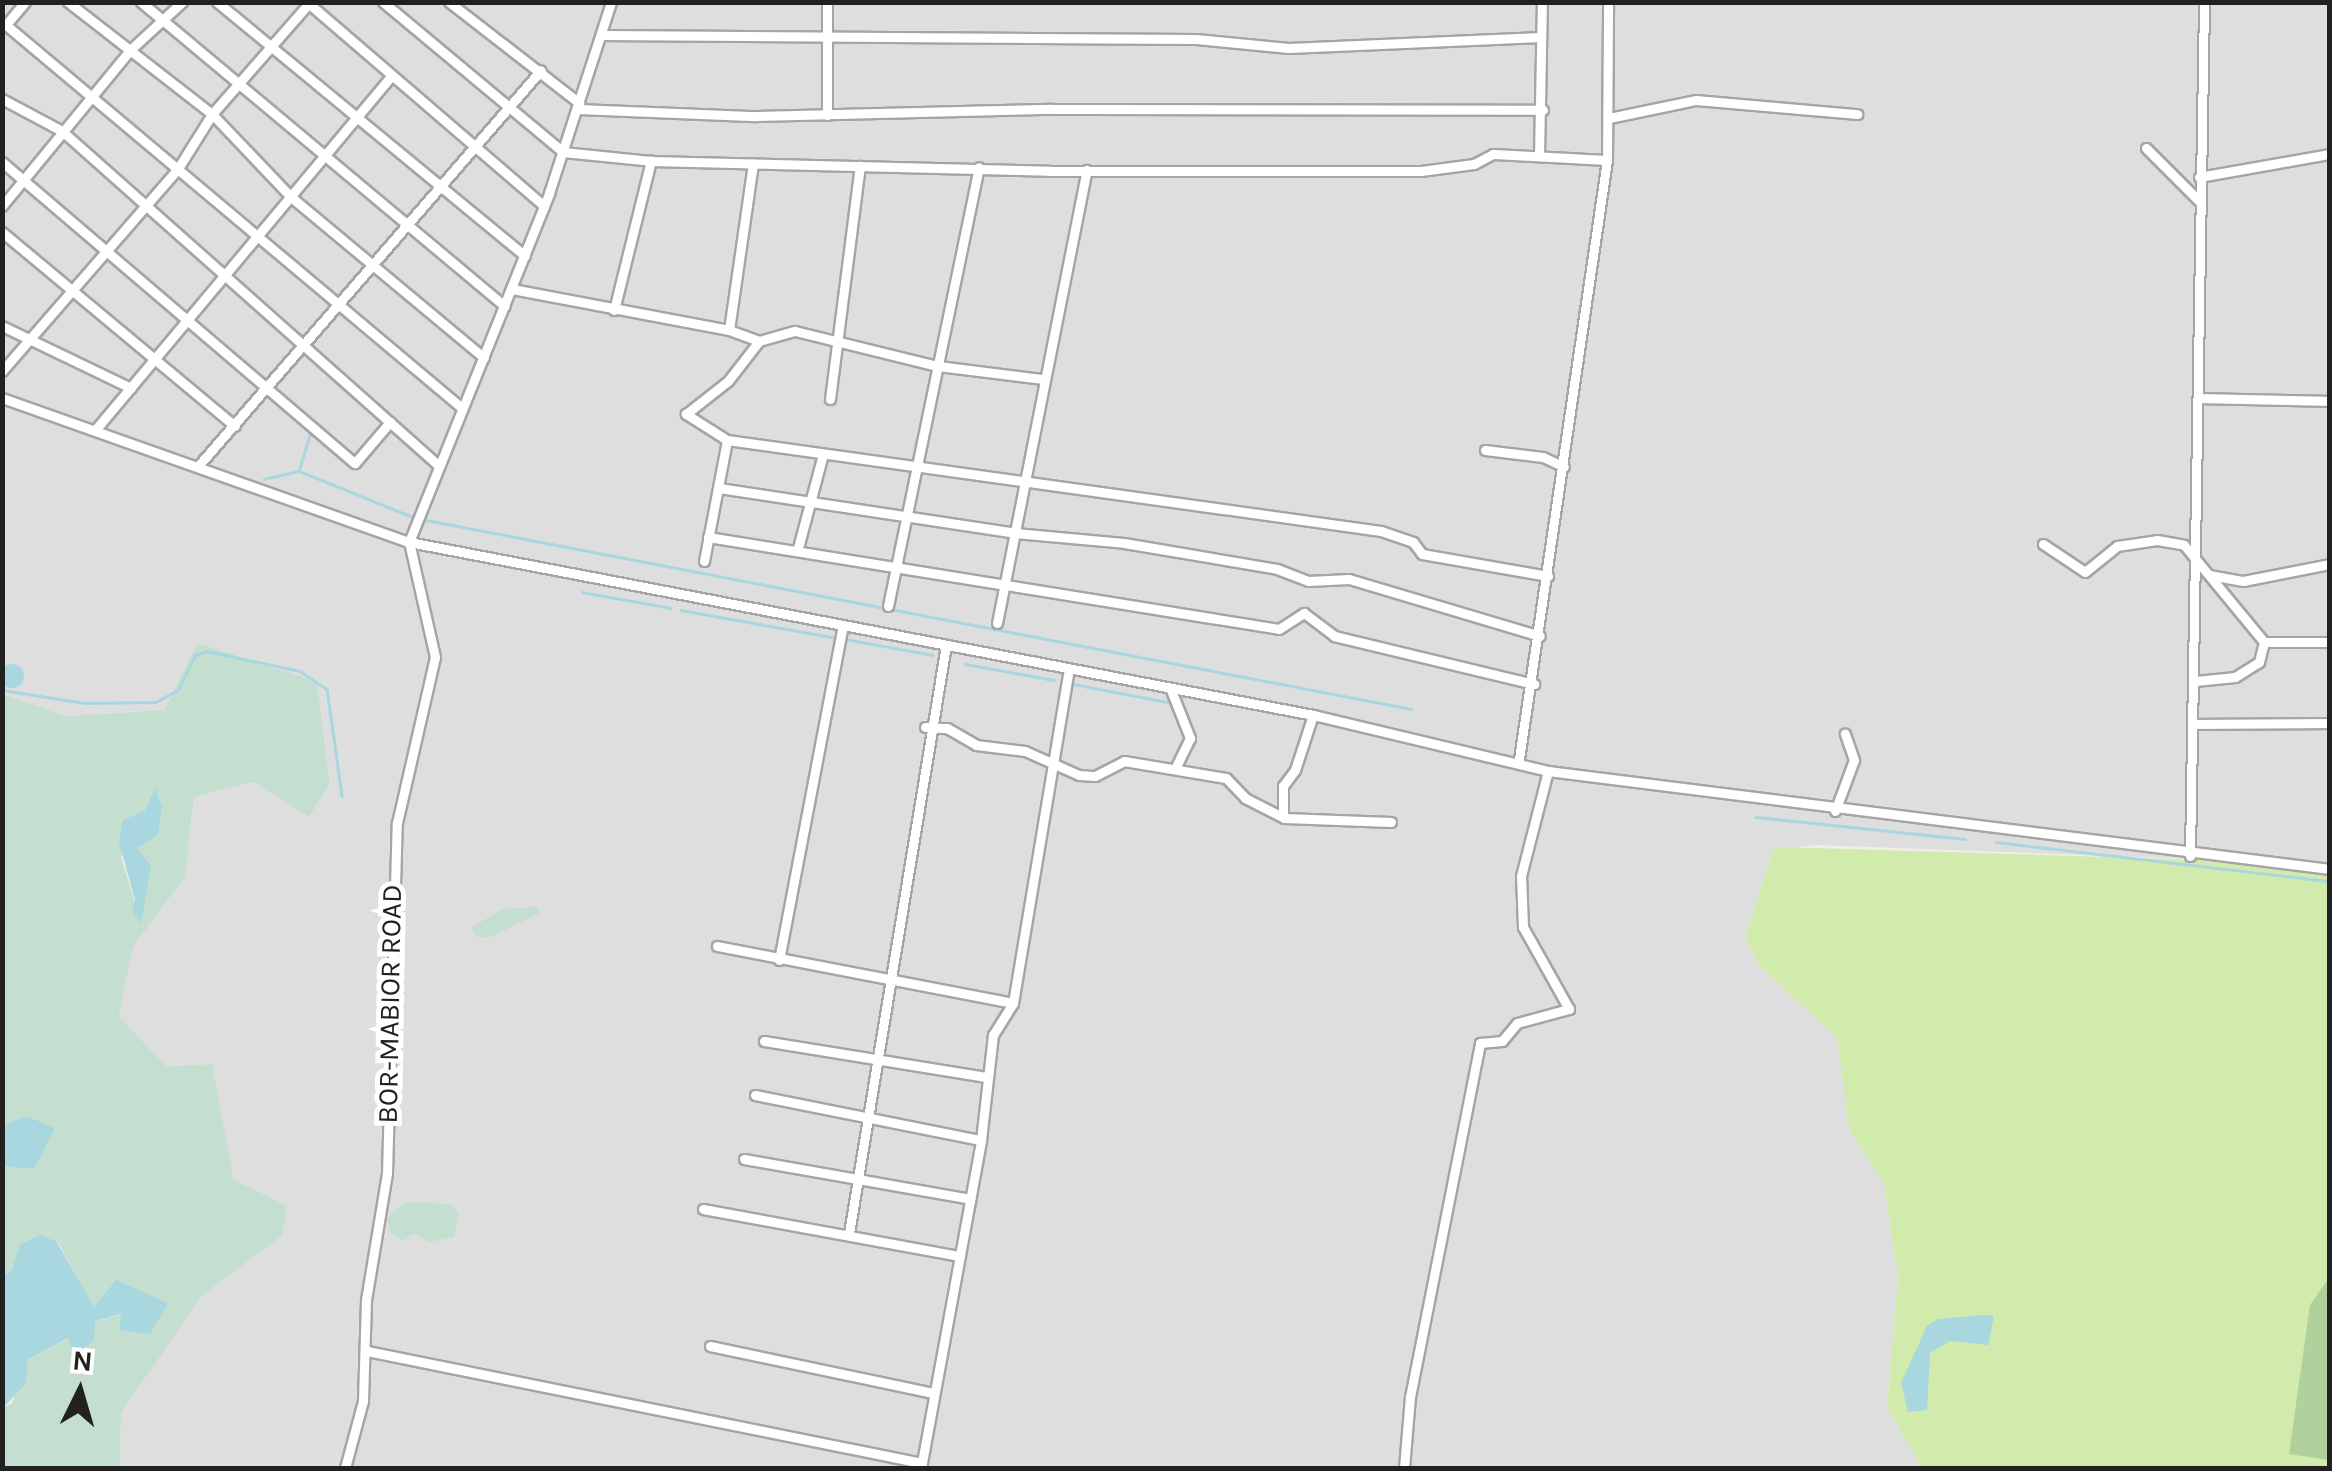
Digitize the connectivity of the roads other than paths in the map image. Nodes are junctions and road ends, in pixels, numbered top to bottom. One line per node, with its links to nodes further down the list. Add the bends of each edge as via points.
1 (26, 2): 23 (street, via 6,25)
2 (68, 2): 19 (street)
3 (140, 2): 14 (street)
4 (182, 2): 14 (street)
5 (217, 2): 18 (street)
6 (383, 2): 26 (street)
7 (448, 2): 20 (street)
8 (611, 2): 15 (street)
9 (827, 2): 17 (street)
10 (1542, 2): 16 (street)
11 (1608, 2): 31 (street)
12 (2204, 2): 49 (street)
13 (309, 3): 18 (street); 21 (street)
14 (160, 18): 19 (street); 22 (street)
15 (600, 35): 17 (street); 25 (street)
16 (1540, 37): 17 (street, via 1289,48 1196,39); 27 (street)
17 (827, 39): 29 (street)
18 (272, 48): 22 (street); 32 (street)
19 (130, 50): 23 (street); 28 (street)
20 (540, 70): 25 (street); 26 (street)
21 (392, 75): 32 (street); 34 (street)
22 (240, 86): 28 (street); 38 (street)
23 (92, 98): 33 (street); 46 (street)
24 (2, 99): 33 (street)
25 (578, 106): 29 (street); 36 (street)
26 (509, 108): 34 (street); 36 (street)
27 (1543, 110): 29 (street); 39 (street)
28 (212, 114): 46 (street); 51 (street)
29 (827, 114)
30 (1857, 114): 31 (street, via 1696,100)
31 (1609, 118): 40 (street)
32 (356, 119): 38 (street); 50 (street)
33 (62, 131): 48 (street); 55 (street)
34 (477, 148): 50 (street); 54 (street)
35 (2146, 148): 52 (street)
36 (563, 152): 42 (street); 54 (street)
37 (2330, 154): 49 (street)
38 (325, 156): 51 (street); 56 (street)
39 (1539, 156): 40 (street); 47 (street, via 1492,154 1474,164 1421,171)
40 (1607, 160): 96 (street)
41 (2, 162): 48 (street)
42 (651, 162): 43 (street); 67 (street)
43 (753, 164): 44 (street); 70 (street)
44 (860, 166): 45 (street); 73 (street)
45 (980, 168): 47 (street); 77 (street)
46 (178, 170): 55 (street); 58 (street)
47 (1087, 170): 79 (street)
48 (26, 178): 53 (street); 59 (street)
49 (2200, 178): 52 (street)
50 (442, 189): 56 (street); 60 (street)
51 (291, 197): 58 (street); 61 (street)
52 (2199, 201): 83 (street)
53 (2, 206)
54 (544, 206): 60 (street)
55 (141, 207): 59 (street); 62 (street)
56 (410, 227): 61 (street); 65 (street)
57 (2, 232): 63 (street)
58 (257, 237): 62 (street); 66 (street)
59 (106, 247): 63 (street); 68 (street)
60 (526, 256): 64 (street)
61 (375, 267): 66 (street); 75 (street)
62 (224, 278): 68 (street); 74 (street)
63 (72, 289): 71 (street); 76 (street)
64 (512, 289): 65 (street); 67 (street)
65 (505, 306): 75 (street)
66 (340, 307): 74 (street); 86 (street)
67 (614, 310): 70 (street)
68 (190, 317): 76 (street); 80 (street)
69 (2, 326): 71 (street)
70 (729, 330): 72 (street)
71 (29, 340): 78 (street); 81 (street)
72 (759, 342): 73 (street, via 795,331); 90 (street, via 728,381 686,414)
73 (839, 345): 77 (street); 84 (street)
74 (304, 348): 80 (street); 87 (street)
75 (484, 358): 86 (street)
76 (154, 360): 81 (street); 88 (street)
77 (938, 366): 79 (street); 95 (street)
78 (2, 372)
79 (1043, 379): 97 (street)
80 (270, 387): 87 (street, via 355,462); 88 (street)
81 (131, 388): 89 (street)
82 (2, 398): 89 (street)
83 (2202, 398): 85 (street); 107 (street)
84 (830, 399)
85 (2330, 401)
86 (462, 408): 93 (street)
87 (390, 422): 93 (street)
88 (234, 426): 94 (street)
89 (96, 430): 94 (street)
90 (728, 440): 92 (street); 98 (street)
91 (1485, 450): 96 (street, via 1544,457)
92 (824, 454): 95 (street); 99 (street)
93 (438, 464): 103 (street)
94 (199, 465): 103 (street)
95 (921, 468): 97 (street); 100 (street)
96 (1564, 468): 111 (street)
97 (1026, 484): 101 (street); 111 (street, via 1382,531 1413,542 1422,554)
98 (719, 488): 99 (street); 102 (street)
99 (811, 498): 100 (street); 105 (street)
100 (909, 514): 101 (street); 109 (street)
101 (1015, 533): 112 (street); 116 (street, via 1161,549 1277,569 1308,582 1349,579)
102 (708, 537): 105 (street); 106 (street)
103 (410, 542): 115 (street); 155 (street, BOR-MABIOR ROAD, via 435,657 397,823 387,1173 366,1300)
104 (2042, 544): 107 (street, via 2085,572 2117,546 2140,541 2179,542)
105 (798, 548): 109 (street)
106 (704, 560)
107 (2198, 560): 110 (street); 121 (street)
108 (2330, 564): 110 (street, via 2244,582)
109 (899, 566): 112 (street); 113 (street)
110 (2209, 575): 117 (street)
111 (1548, 576): 116 (street)
112 (1005, 586): 114 (street); 122 (street, via 1279,629 1304,613 1334,636)
113 (888, 606)
114 (997, 623)
115 (842, 625): 119 (street); 139 (street)
116 (1540, 636): 122 (street)
117 (2264, 642): 118 (street); 121 (street, via 2259,662 2235,677)
118 (2330, 642)
119 (946, 645): 120 (street); 127 (street)
120 (1069, 669): 123 (street); 130 (street)
121 (2195, 681): 126 (street)
122 (1534, 684): 129 (street)
123 (1171, 690): 124 (street); 131 (street, via 1190,738)
124 (1312, 715): 129 (street); 134 (street, via 1284,786)
125 (2330, 722): 126 (street)
126 (2194, 724): 136 (street)
127 (930, 727): 130 (street, via 966,736 976,746 1025,751); 140 (street)
128 (1845, 734): 133 (street, via 1854,760)
129 (1519, 760): 132 (street)
130 (1048, 764): 131 (street, via 1095,776 1113,762); 141 (street)
131 (1175, 769): 134 (street, via 1226,778 1244,798)
132 (1548, 771): 133 (street); 159 (street, via 1521,876 1523,926 1569,1010 1518,1023 1502,1041 1480,1043 1410,1397)
133 (1835, 810): 136 (street)
134 (1284, 818): 135 (street)
135 (1392, 822)
136 (2190, 856): 137 (street)
137 (2330, 869)
138 (717, 946): 139 (street)
139 (779, 960): 140 (street)
140 (893, 982): 141 (street); 143 (street)
141 (1013, 1004): 144 (street, via 993,1035)
142 (764, 1041): 143 (street)
143 (880, 1058): 144 (street); 146 (street)
144 (986, 1077): 147 (street)
145 (755, 1094): 146 (street)
146 (865, 1116): 147 (street); 149 (street)
147 (981, 1140): 150 (street)
148 (744, 1159): 149 (street)
149 (858, 1180): 150 (street); 152 (street)
150 (970, 1199): 153 (street)
151 (704, 1209): 152 (street)
152 (849, 1234): 153 (street)
153 (960, 1256): 156 (street)
154 (710, 1346): 156 (street)
155 (367, 1351): 157 (street); 158 (street, BOR-MABIOR ROAD)
156 (932, 1394): 157 (street)
157 (922, 1466)
158 (346, 1468)
159 (1404, 1468)

